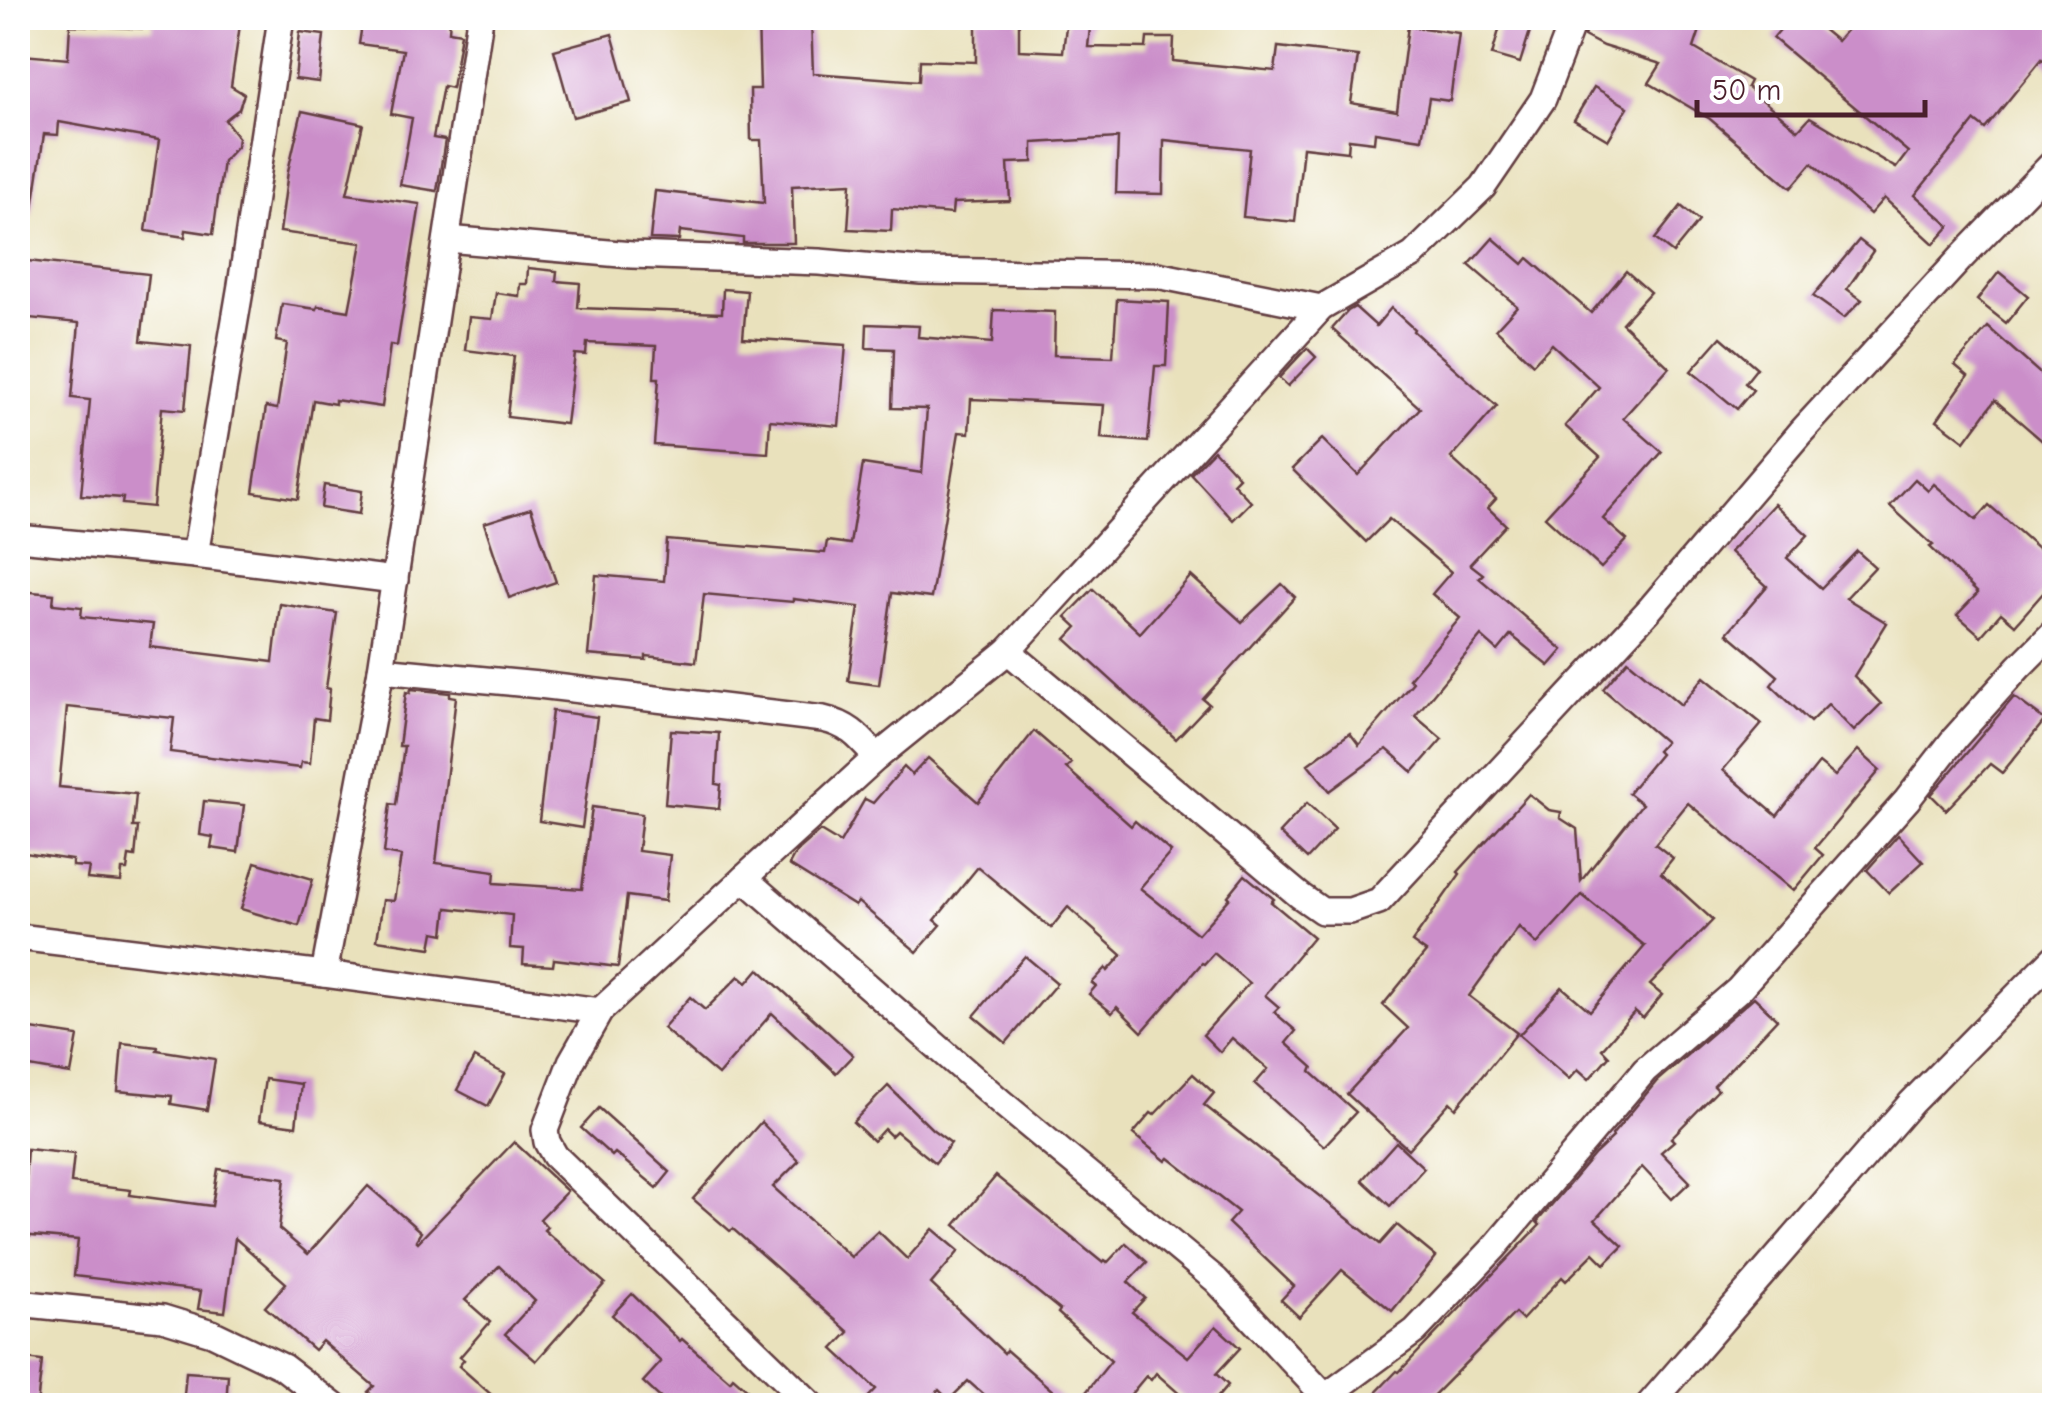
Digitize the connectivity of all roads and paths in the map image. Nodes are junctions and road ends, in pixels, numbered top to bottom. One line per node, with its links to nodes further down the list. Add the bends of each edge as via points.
1 (281, 18): 8 (street)
2 (480, 18): 5 (street)
3 (1574, 18): 6 (street, via 1543,99 1482,186 1413,255)
4 (2054, 162): 11 (street, via 1379,901 1350,912 1322,910 1300,896)
5 (448, 239): 6 (street, via 921,271 1156,275); 9 (street)
6 (1321, 308): 11 (street)
7 (18, 538): 8 (street)
8 (195, 555): 9 (street)
9 (395, 580): 12 (street)
10 (2054, 632): 20 (street, via 1738,990 1646,1070 1415,1331)
11 (1008, 651): 13 (street)
12 (381, 670): 13 (street, via 840,722); 17 (street)
13 (876, 758): 14 (street)
14 (744, 878): 18 (street); 20 (street, via 1216,1280)
15 (18, 937): 17 (street)
16 (2054, 958): 23 (street, via 1911,1104)
17 (324, 974): 18 (street)
18 (600, 1011): 22 (street, via 571,1062 545,1130 547,1142)
19 (18, 1302): 21 (street, via 163,1318 212,1333 283,1367)
20 (1330, 1401)
21 (334, 1406)
22 (813, 1406)
23 (1648, 1406)

